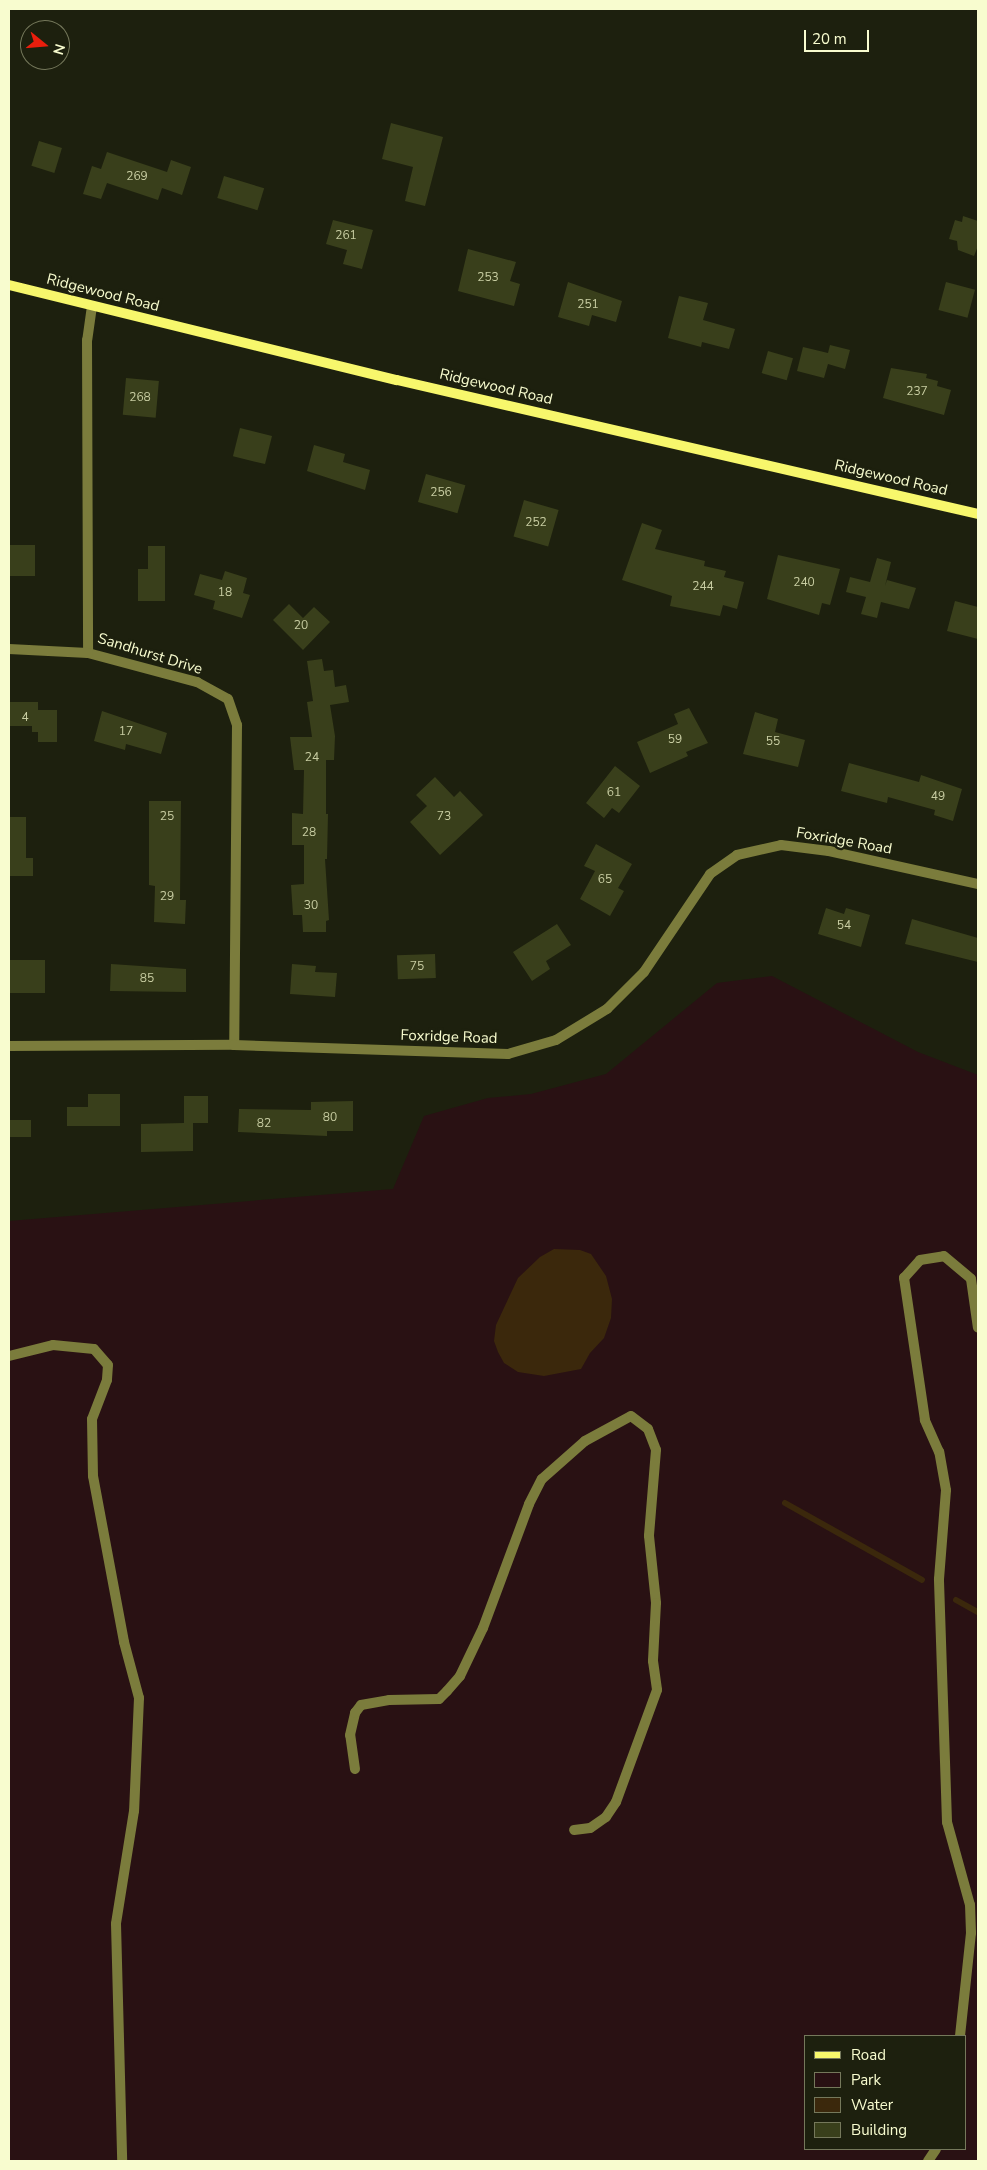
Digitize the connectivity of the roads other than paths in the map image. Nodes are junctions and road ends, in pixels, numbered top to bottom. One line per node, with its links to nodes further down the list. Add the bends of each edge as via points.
1 (9, 285): 2 (main road, Ridgewood Road)
2 (92, 306): 3 (main road, Ridgewood Road); 5 (street, Sandhurst Drive, via 87,340)
3 (978, 514)
4 (9, 649): 5 (street)
5 (88, 653): 7 (street, Sandhurst Drive, via 196,682 228,699 237,725)
6 (978, 884): 7 (street, Foxridge Road, via 829,851 781,846 754,851 737,855 710,874 644,972 607,1009 556,1040 508,1054)
7 (234, 1045): 8 (street, Foxridge Road)
8 (9, 1046)
9 (978, 1328): 13 (street, via 971,1279 944,1256 920,1260 904,1278 925,1420 938,1452 946,1490 938,1580 947,1822 970,1905 972,1933)
10 (9, 1356): 15 (street, via 53,1346 94,1349 108,1364 107,1380 92,1419 93,1476 124,1642 139,1698 134,1811 116,1924)
11 (355, 1769): 12 (street, via 351,1759 350,1735 355,1713 361,1705 388,1700 439,1698 447,1691 464,1668 483,1628 542,1479 585,1441 631,1416 648,1428 656,1450 649,1536 656,1603 653,1661 657,1690 616,1802 606,1817 590,1828)
12 (574, 1830)
13 (960, 2035)
14 (935, 2150): 16 (street)
15 (122, 2161)
16 (928, 2161)

